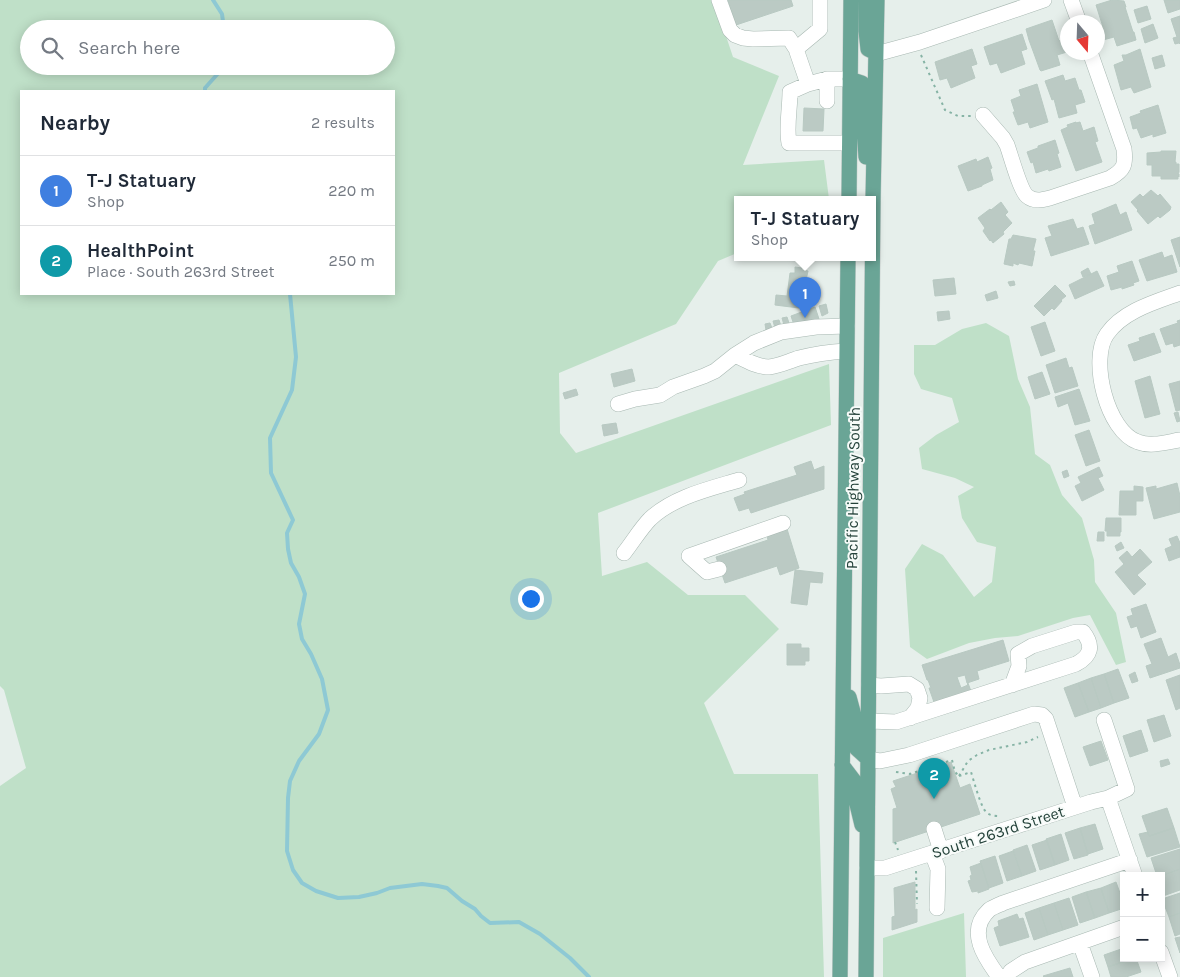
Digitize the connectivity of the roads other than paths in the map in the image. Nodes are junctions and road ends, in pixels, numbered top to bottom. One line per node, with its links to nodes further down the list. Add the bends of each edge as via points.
1 (719, 0): 10 (street, via 734,35 743,38 789,38)
2 (820, 0): 10 (street, via 820,29)
3 (851, 0): 14 (main road)
4 (866, 0): 11 (main road, via 868,49)
5 (877, 0): 11 (main road, Pacific Highway South)
6 (1044, 0): 8 (street)
7 (1071, 0): 9 (street)
8 (1021, 4): 11 (street, via 920,42)
9 (1076, 15)
10 (796, 48): 15 (street)
11 (876, 54): 21 (main road, Pacific Highway South)
12 (1093, 60): 17 (street, via 1124,149 1126,160 1118,174 1050,198 1034,200 1026,196 1003,138)
13 (827, 78): 14 (street); 15 (street); 16 (street)
14 (850, 79): 18 (main road); 20 (main road, via 862,84 865,147)
15 (808, 84): 18 (street, via 790,92 789,143)
16 (827, 101)
17 (983, 115)
18 (850, 143): 19 (main road)
19 (848, 196)
20 (872, 196)
21 (873, 196)
22 (848, 261): 25 (main road, Pacific Highway South)
23 (872, 261): 36 (main road, Pacific Highway South)
24 (1180, 293): 29 (street, via 1128,315 1114,326 1103,340 1099,364 1111,411 1126,435 1145,444)
25 (847, 326): 26 (main road, Pacific Highway South); 27 (street, via 781,332)
26 (846, 351): 27 (street, via 818,353 767,367); 34 (main road, Pacific Highway South)
27 (735, 355): 28 (street, via 715,372 660,395)
28 (618, 404)
29 (1180, 440)
30 (739, 480): 32 (street, via 671,504 650,519)
31 (783, 523): 33 (street, via 688,556 707,572)
32 (624, 553)
33 (718, 569)
34 (844, 679): 40 (main road, via 856,724 856,748); 41 (main road, Pacific Highway South)
35 (1012, 684): 35 (street, via 1086,658 1090,645 1083,632 1032,646 1018,654 1019,666); 37 (street)
36 (869, 685): 37 (street, via 909,684 917,689 920,698 918,708); 39 (main road, Pacific Highway South)
37 (910, 718): 39 (street, via 896,722)
38 (1104, 720): 42 (street, South 263rd Street, via 1127,788)
39 (868, 721): 40 (main road, Pacific Highway South)
40 (868, 759): 43 (street, via 880,761 910,755 1042,714); 45 (main road, Pacific Highway South)
41 (842, 764): 45 (main road, via 855,782 855,796); 54 (main road, Pacific Highway South)
42 (1108, 798): 43 (street, South 263rd Street); 47 (street)
43 (1075, 807): 46 (street, South 263rd Street)
44 (934, 829): 46 (street)
45 (867, 843): 48 (main road, Pacific Highway South)
46 (937, 852): 48 (street, South 263rd Street, via 885,868); 50 (street)
47 (1130, 860): 49 (street); 56 (street, via 990,909 982,919 979,939 982,952)
48 (867, 868): 55 (main road, Pacific Highway South)
49 (1134, 872)
50 (937, 908)
51 (1120, 928): 52 (street)
52 (1080, 943): 57 (street, via 1026,962); 58 (street)
53 (1165, 962): 59 (street)
54 (840, 977)
55 (866, 977)
56 (998, 977)
57 (1006, 977)
58 (1092, 977)
59 (1170, 977)

